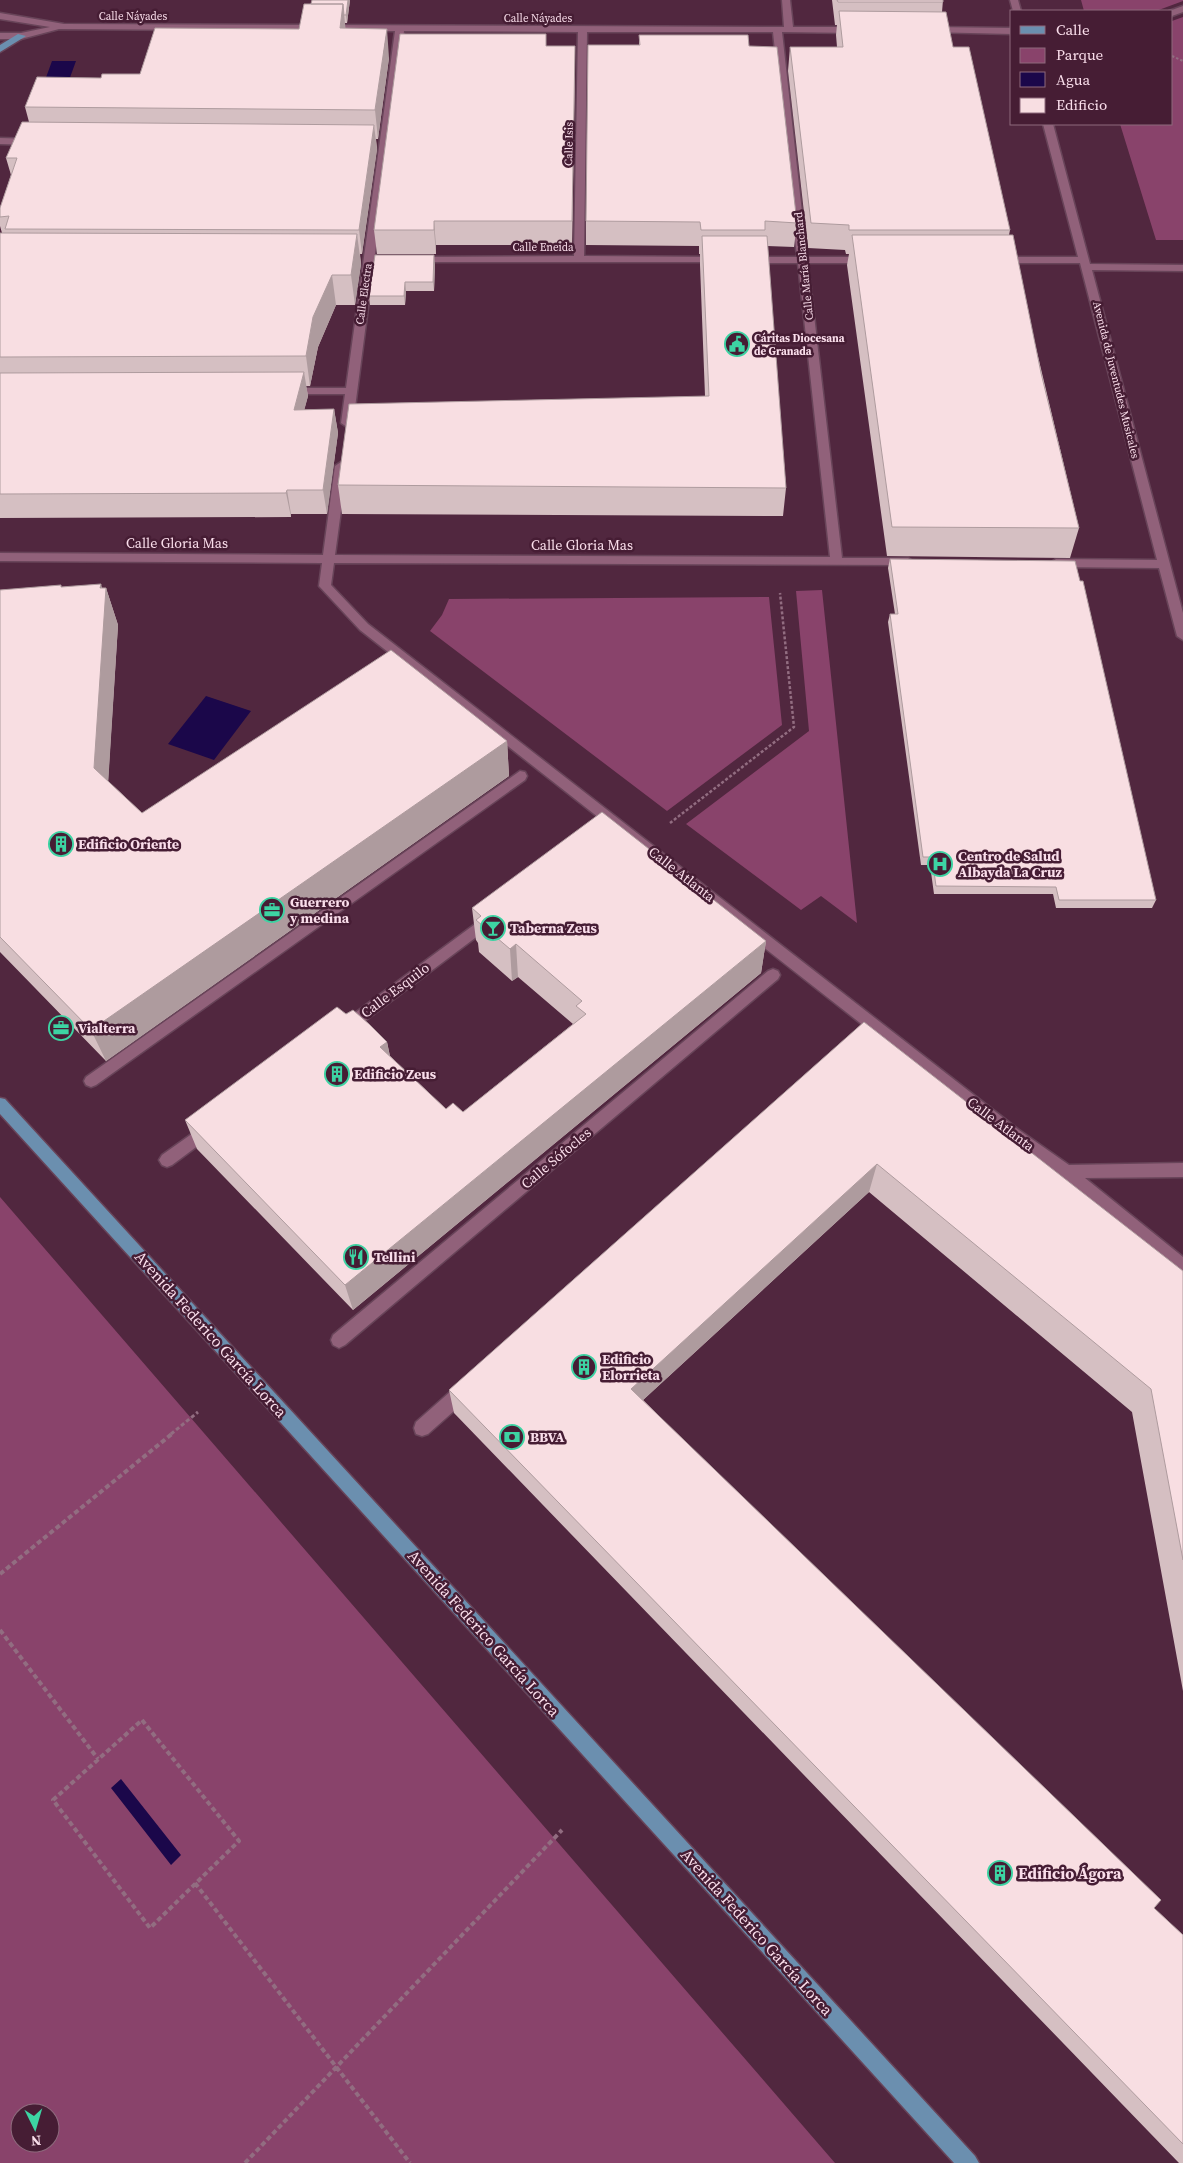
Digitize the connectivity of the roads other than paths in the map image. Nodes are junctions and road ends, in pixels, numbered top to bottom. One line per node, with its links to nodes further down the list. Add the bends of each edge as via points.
1 (786, 0): 7 (street)
2 (0, 16): 3 (street, Calle Náyades)
3 (64, 27): 4 (street, Calle Náyades); 12 (street, Calle Náyades)
4 (400, 28): 5 (street, Calle Náyades); 25 (street, Calle Electra, via 381,144 370,259)
5 (583, 29): 6 (street, Calle Náyades); 18 (street, Calle Isis)
6 (777, 30): 7 (street, Calle Náyades); 19 (street, Calle María Blanchard)
7 (789, 30): 8 (street, Calle Náyades)
8 (865, 30)
9 (922, 30): 10 (street)
10 (1010, 31)
11 (0, 36): 12 (street, Calle Náyades)
12 (22, 36): 13 (main road)
13 (0, 49)
14 (1048, 125): 22 (street, Avenida de Juventudes Musicales)
15 (0, 141): 16 (street)
16 (42, 142)
17 (398, 259): 18 (street, Calle Eneida)
18 (580, 260): 19 (street, Calle Eneida)
19 (803, 260): 20 (street, Calle Eneida); 30 (street, Calle María Blanchard)
20 (880, 260)
21 (985, 260): 22 (street)
22 (1086, 264): 23 (street); 33 (street, Avenida de Juventudes Musicales)
23 (1183, 268)
24 (277, 391): 25 (street)
25 (351, 391): 26 (street, Calle Electra)
26 (345, 437)
27 (342, 455): 29 (street)
28 (0, 557): 29 (street, Calle Gloria Mas)
29 (328, 559): 30 (street, Calle Gloria Mas); 44 (street, Calle Atlanta, via 325,586 364,627 1014,1135)
30 (836, 562): 31 (street, Calle Gloria Mas)
31 (922, 562)
32 (1048, 563): 33 (street)
33 (1163, 564): 34 (street, Avenida de Juventudes Musicales)
34 (1183, 636)
35 (520, 776): 39 (street)
36 (503, 910): 38 (street, Calle Esquilo)
37 (773, 975): 46 (street, Calle Sófocles)
38 (335, 1035)
39 (92, 1081)
40 (0, 1104): 49 (main road, Avenida Federico García Lorca)
41 (223, 1118): 42 (street)
42 (167, 1160)
43 (1183, 1170): 44 (street)
44 (1066, 1172): 45 (street, Calle Atlanta)
45 (1183, 1267)
46 (339, 1340)
47 (481, 1375): 48 (street)
48 (422, 1428)
49 (968, 2163)

